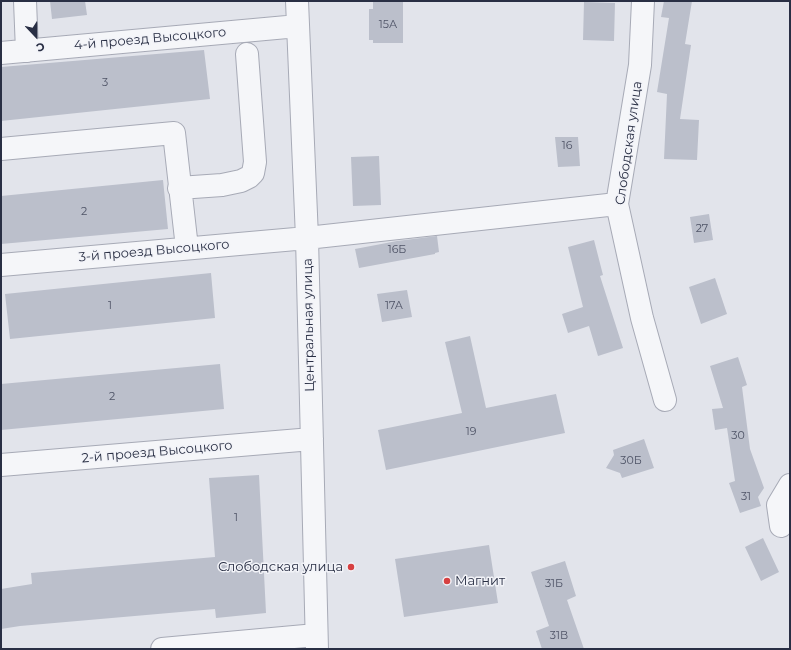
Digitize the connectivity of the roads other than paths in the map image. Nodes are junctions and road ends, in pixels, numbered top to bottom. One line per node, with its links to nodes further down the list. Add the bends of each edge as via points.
1 (25, 1): 5 (street)
2 (297, 1): 4 (street, Центральная улица)
3 (643, 1): 10 (street, Слободская улица, via 640,65)
4 (298, 26): 5 (street, 4-й проезд Высоцкого); 11 (street, Центральная улица)
5 (27, 51): 6 (street, 4-й проезд Высоцкого)
6 (1, 53)
7 (246, 54): 9 (street, via 255,162 253,173 241,181 222,185)
8 (1, 149): 9 (street, via 174,133)
9 (179, 188): 12 (street)
10 (617, 204): 11 (street, 3-й проезд Высоцкого); 14 (street, Слободская улица, via 642,318)
11 (307, 238): 12 (street, 3-й проезд Высоцкого); 15 (street, Центральная улица)
12 (187, 248): 13 (street, 3-й проезд Высоцкого)
13 (1, 265)
14 (665, 400)
15 (312, 439): 16 (street, 2-й проезд Высоцкого); 19 (street, Центральная улица)
16 (1, 465)
17 (790, 485): 18 (street, via 778,506)
18 (781, 526)
19 (317, 642): 20 (street)
20 (162, 649)

